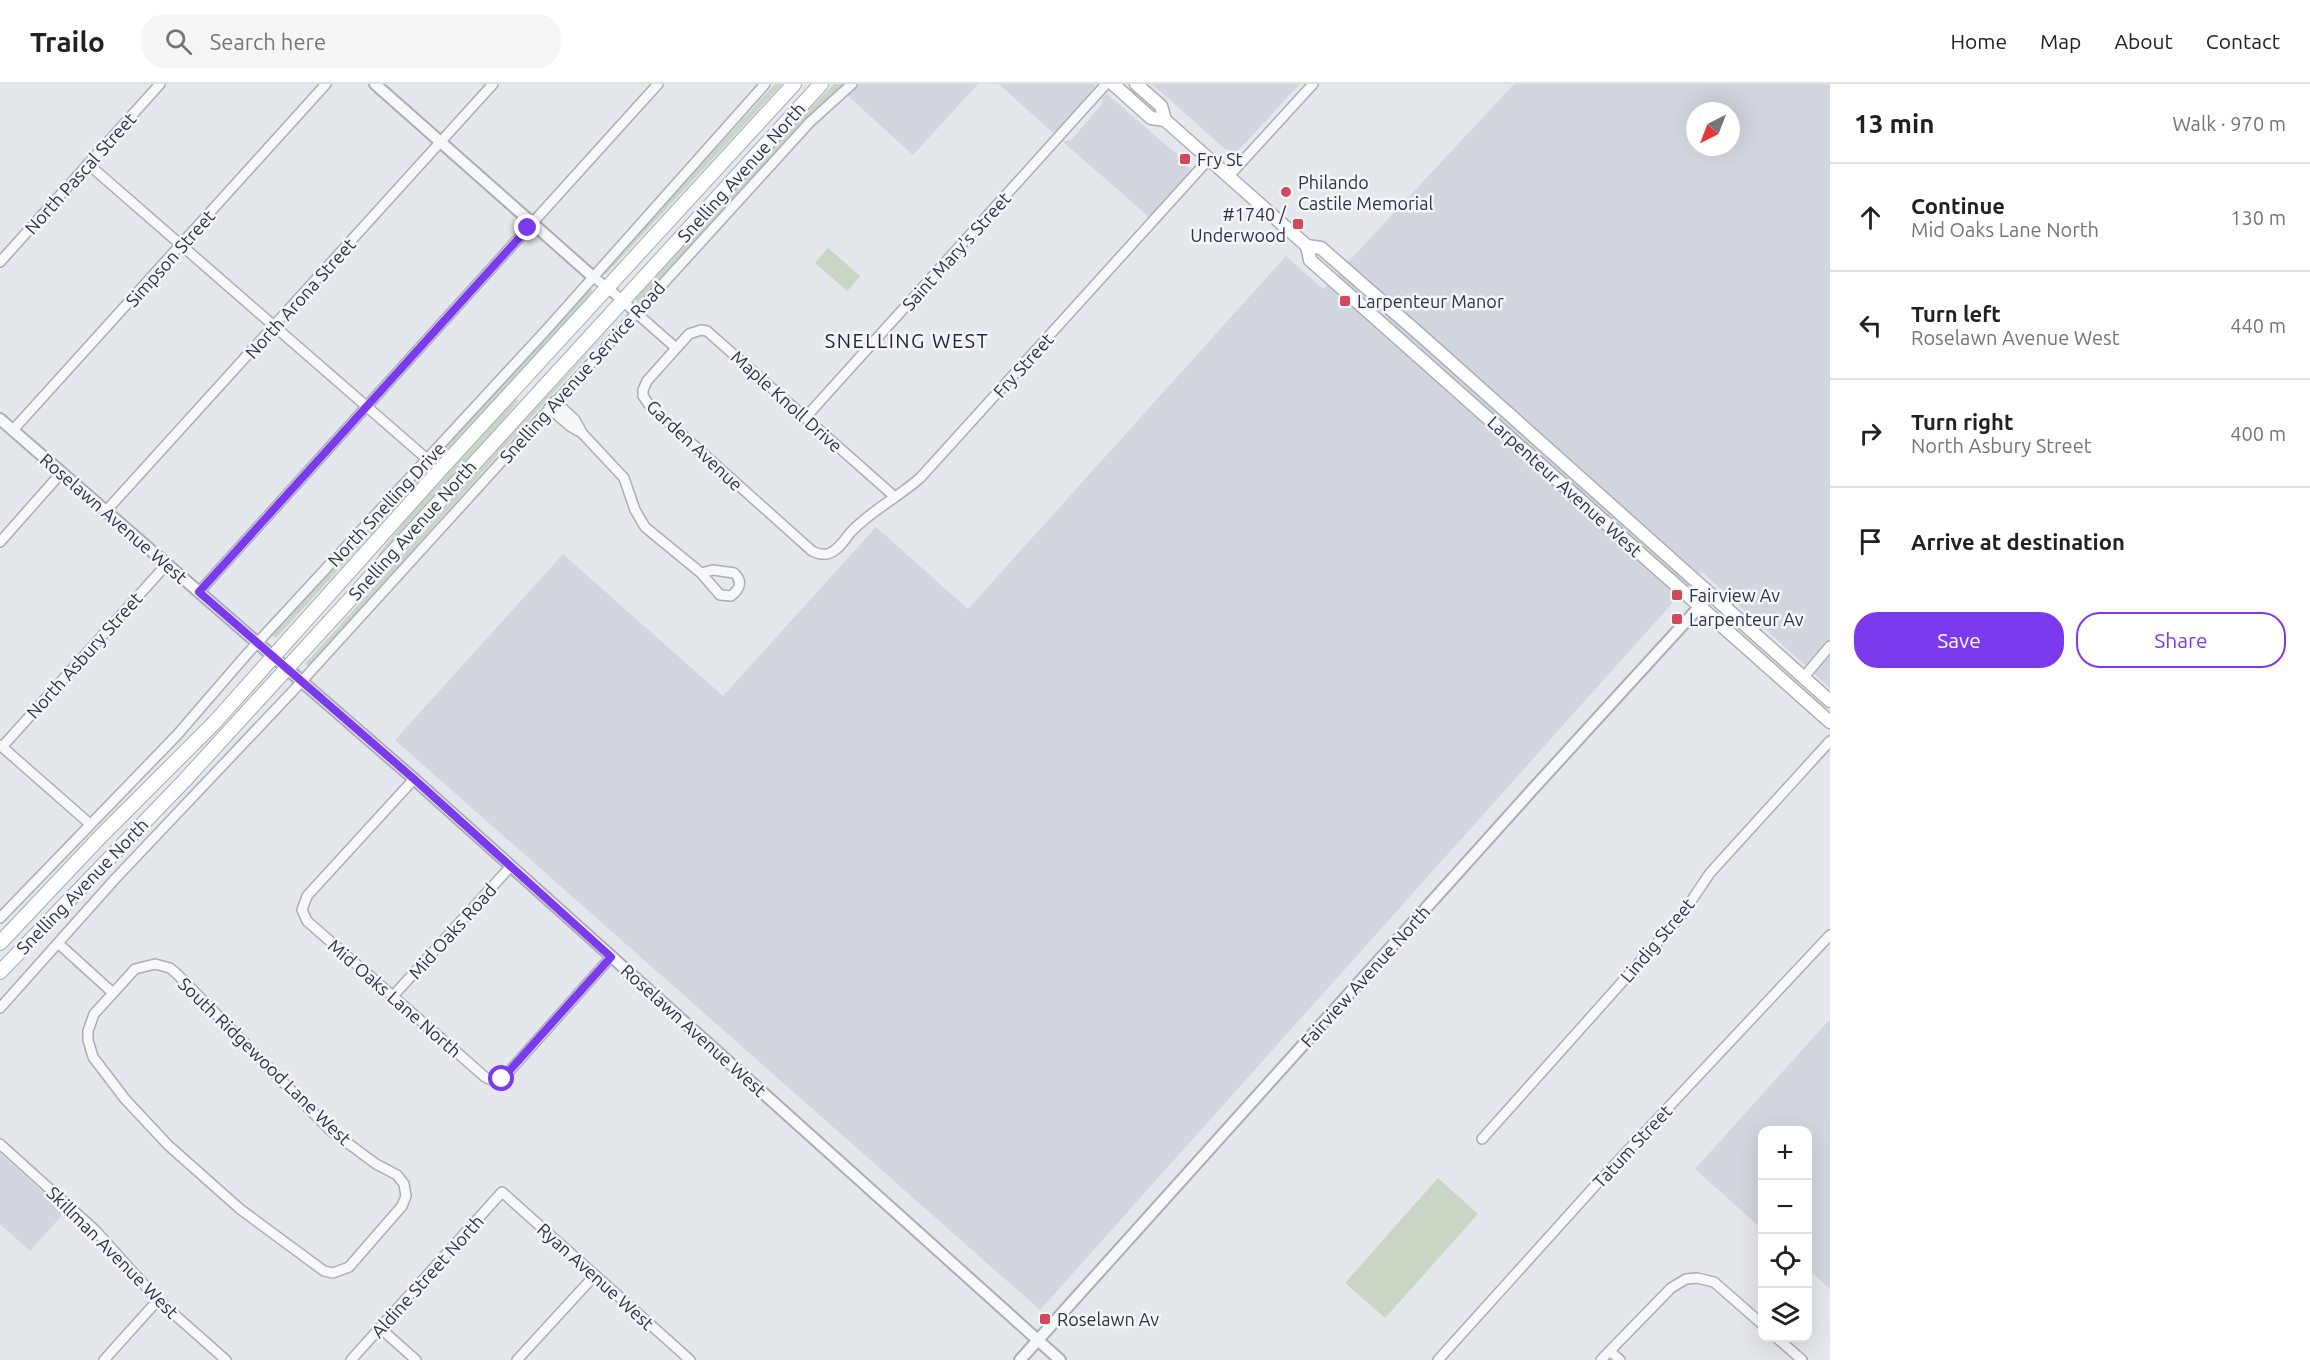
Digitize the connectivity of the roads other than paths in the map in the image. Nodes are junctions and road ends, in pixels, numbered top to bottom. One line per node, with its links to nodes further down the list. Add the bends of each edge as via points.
1 (160, 84): 17 (street, North Pascal Street)
2 (326, 84): 20 (street, Simpson Street)
3 (375, 84): 15 (street)
4 (493, 84): 15 (street, North Arona Street)
5 (658, 84): 19 (street)
6 (765, 84): 23 (street, North Snelling Drive)
7 (794, 84): 24 (main road, Snelling Avenue North)
8 (821, 84): 25 (main road, Snelling Avenue North)
9 (852, 84): 26 (street, Snelling Avenue Service Road, via 810,122)
10 (1106, 84): 32 (street, Saint Mary's Street)
11 (1113, 84): 14 (main road, Larpenteur Avenue West, via 1151,118)
12 (1136, 84): 14 (main road, Larpenteur Avenue West, via 1161,106)
13 (1313, 84): 18 (street)
14 (1165, 120): 16 (main road, Larpenteur Avenue West)
15 (441, 142): 19 (street); 27 (street, North Arona Street)
16 (1209, 159): 18 (main road, Larpenteur Avenue West); 38 (street, Fry Street, via 936,461)
17 (88, 164): 20 (street); 22 (street, North Pascal Street)
18 (1229, 176): 21 (main road, Larpenteur Avenue West)
19 (532, 223): 23 (street); 30 (street)
20 (181, 245): 27 (street); 35 (street, Simpson Street)
21 (1307, 246): 31 (main road, Larpenteur Avenue West, via 1320,248); 34 (main road, Larpenteur Avenue West, via 1310,260)
22 (0, 262)
23 (592, 276): 24 (street); 36 (street, North Snelling Drive)
24 (608, 288): 25 (street); 49 (main road, Snelling Avenue North)
25 (622, 300): 26 (street); 50 (main road, Snelling Avenue North)
26 (636, 312): 28 (street); 29 (street, Snelling Avenue Service Road)
27 (274, 327): 30 (street); 39 (street, North Arona Street)
28 (676, 348): 32 (street, Maple Knoll Drive, via 695,331 712,334); 41 (street, Garden Avenue, via 645,385 646,402 813,551)
29 (552, 405): 43 (street, via 624,478 645,527); 52 (street, Snelling Avenue Service Road)
30 (367, 407): 36 (street); 44 (street)
31 (1502, 407): 34 (main road); 45 (main road, Larpenteur Avenue West)
32 (805, 418): 38 (street, Maple Knoll Drive)
33 (0, 419): 35 (street, Roselawn Avenue West)
34 (1491, 419): 46 (main road, Larpenteur Avenue West)
35 (13, 430): 37 (street, Roselawn Avenue West)
36 (427, 459): 47 (street, North Snelling Drive)
37 (62, 472): 39 (street, Roselawn Avenue West); 40 (street)
38 (895, 497): 41 (street, Fry Street, via 867,516 832,553)
39 (106, 511): 42 (street, Roselawn Avenue West)
40 (0, 542)
41 (824, 555)
42 (167, 564): 44 (street, Roselawn Avenue West); 56 (street, North Asbury Street)
43 (701, 573)
44 (199, 592): 47 (street, Roselawn Avenue West)
45 (1711, 594): 46 (street, Fairview Avenue North); 51 (main road, Larpenteur Avenue West)
46 (1701, 606): 54 (main road, Larpenteur Avenue West); 76 (street, Fairview Avenue North)
47 (258, 643): 49 (street, Roselawn Avenue West); 58 (street, North Snelling Drive, via 177,735)
48 (1830, 646): 51 (street)
49 (273, 656): 50 (street, Roselawn Avenue West); 62 (main road, Snelling Avenue North, via 215,722)
50 (287, 668): 52 (street, Roselawn Avenue West); 65 (main road, Snelling Avenue North)
51 (1803, 678): 53 (main road, Larpenteur Avenue West)
52 (302, 681): 57 (street, Roselawn Avenue West); 63 (street, Snelling Avenue Service Road)
53 (1830, 701)
54 (1830, 722)
55 (1830, 741): 69 (street, Lindig Street, via 1710,873 1681,915)
56 (1, 746): 58 (street)
57 (414, 779): 59 (street, Roselawn Avenue West); 67 (street, Mid Oaks Lane North, via 303,904 307,921)
58 (90, 824): 60 (street, North Snelling Drive)
59 (511, 866): 64 (street, Roselawn Avenue West); 67 (street, Mid Oaks Road)
60 (0, 918)
61 (1830, 935): 87 (street, Tatum Street)
62 (0, 943)
63 (58, 944): 66 (street); 68 (street, Snelling Avenue Service Road)
64 (611, 957): 67 (street, Mid Oaks Lane North, via 499,1080 485,1077); 76 (street, Roselawn Avenue West)
65 (0, 972)
66 (113, 993): 66 (street, South Ridgewood Lane West, via 90,1022 89,1049 153,1130 240,1209 324,1271 344,1270 405,1202 406,1190 401,1179 330,1130 170,968 143,965)
67 (393, 996)
68 (0, 1008)
69 (1482, 1138)
70 (0, 1144): 73 (street, Skillman Avenue West, via 95,1230)
71 (502, 1192): 72 (street, Ryan Avenue West); 75 (street, Aldine Street North)
72 (595, 1275): 79 (street, Ryan Avenue West); 84 (street)
73 (158, 1300): 80 (street); 81 (street, Skillman Avenue West)
74 (1758, 1320): 78 (street, via 1714,1282 1697,1278 1678,1282)
75 (380, 1328): 82 (street, Aldine Street North); 83 (street)
76 (1038, 1340): 85 (street, Fairview Avenue North); 86 (street, Roselawn Avenue West)
77 (1782, 1342): 90 (street)
78 (1611, 1352): 88 (street); 89 (street)
79 (686, 1359)
80 (104, 1360)
81 (226, 1360)
82 (351, 1360)
83 (416, 1360)
84 (518, 1360)
85 (1020, 1360)
86 (1060, 1360)
87 (1438, 1360)
88 (1601, 1360)
89 (1620, 1360)
90 (1802, 1360)

